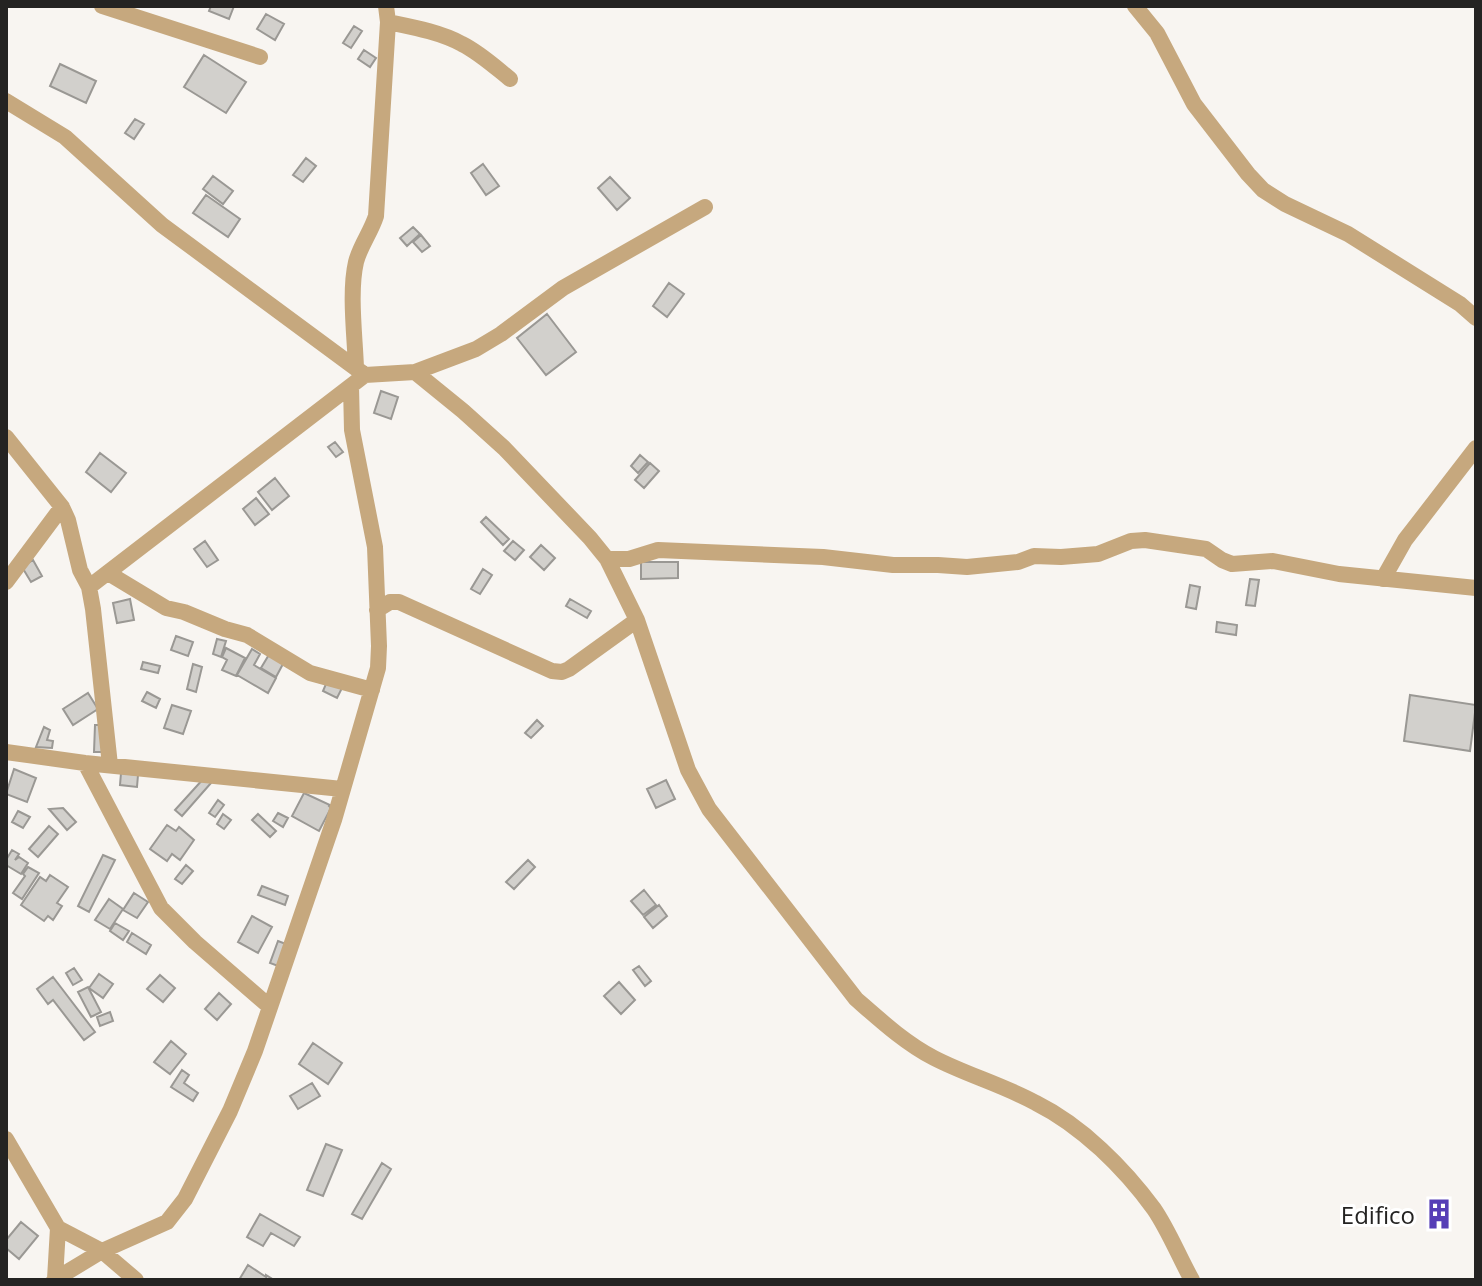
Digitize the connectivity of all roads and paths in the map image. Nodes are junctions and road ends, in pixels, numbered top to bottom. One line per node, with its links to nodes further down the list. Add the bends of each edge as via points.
1 (1135, 6): 8 (street, via 1157,33 1194,104 1263,190 1361,242)
2 (112, 7): 4 (street)
3 (387, 14): 5 (street, via 459,42); 9 (street, via 376,216 356,261 353,285)
4 (260, 57)
5 (510, 79)
6 (6, 101): 9 (street, via 65,137 162,225)
7 (705, 207): 10 (street, via 563,288 476,349)
8 (1476, 318)
9 (361, 372): 10 (street); 11 (street)
10 (415, 372): 15 (street, via 504,448)
11 (351, 386): 16 (street); 21 (street, via 352,430 375,547)
12 (6, 437): 14 (street)
13 (1476, 448): 17 (street, via 1405,540)
14 (62, 507): 18 (street); 19 (street)
15 (607, 559): 17 (street, via 658,550 967,567 1034,556 1098,554 1145,540 1206,549 1232,564 1273,561); 22 (street)
16 (108, 573): 19 (street); 23 (street, via 166,608 247,635 310,673)
17 (1383, 579): 20 (street)
18 (6, 582)
19 (89, 587): 26 (street)
20 (1476, 588)
21 (377, 610): 22 (street, via 399,602 562,672); 23 (street, via 378,668)
22 (637, 620): 34 (street, via 688,770 709,809 856,999 934,1058 1037,1103 1070,1124 1133,1183 1167,1231)
23 (372, 690): 27 (street)
24 (6, 752): 25 (street)
25 (85, 763): 26 (street); 28 (street, via 161,908)
26 (110, 765): 27 (street)
27 (342, 789): 28 (street)
28 (270, 1007): 31 (street, via 230,1111 185,1199 167,1222)
29 (6, 1139): 30 (street)
30 (58, 1228): 31 (street); 32 (street)
31 (102, 1251): 32 (street); 33 (street)
32 (54, 1279)
33 (136, 1280)
34 (1192, 1280)

